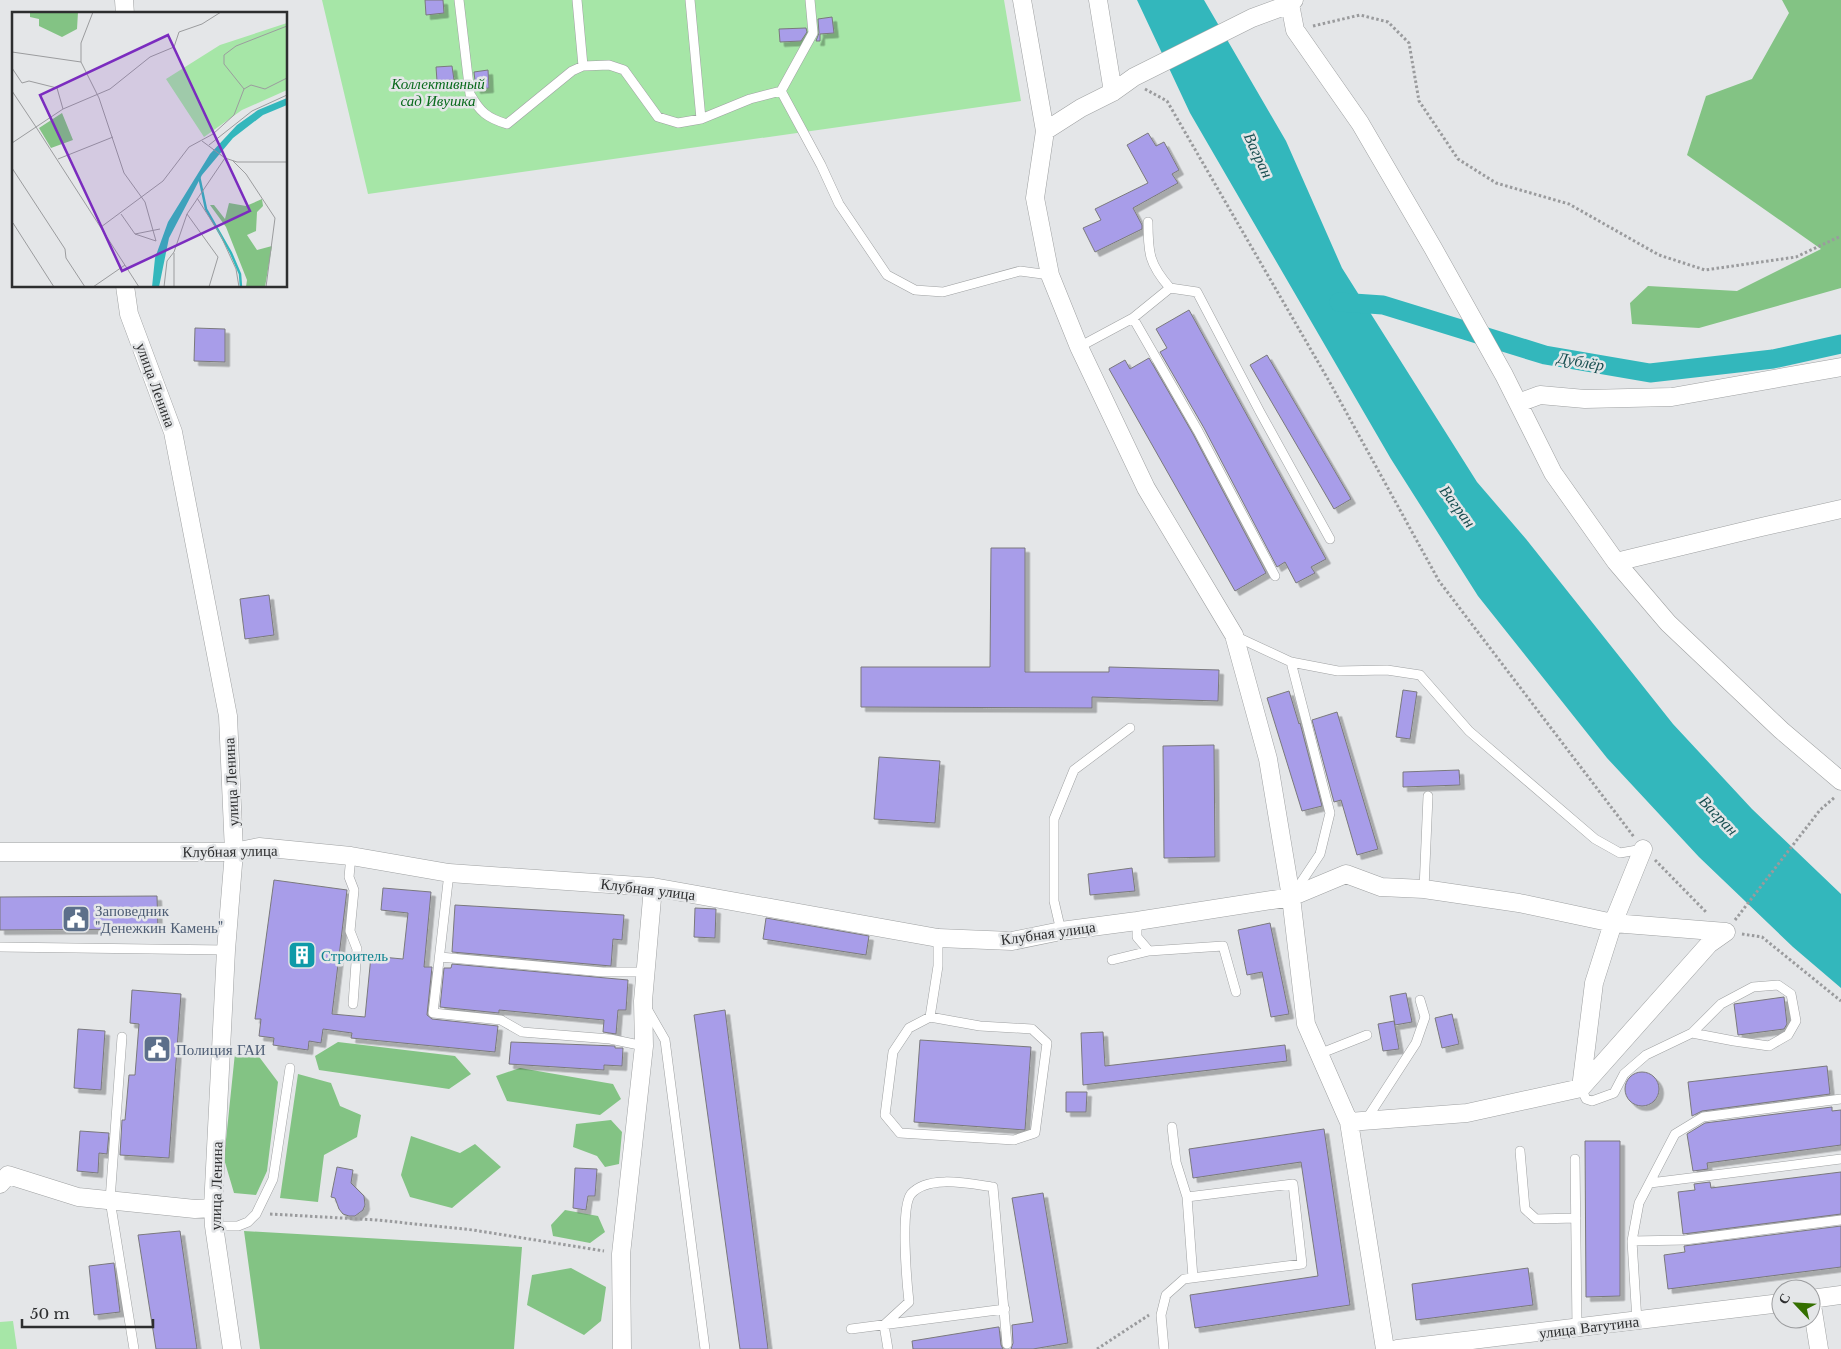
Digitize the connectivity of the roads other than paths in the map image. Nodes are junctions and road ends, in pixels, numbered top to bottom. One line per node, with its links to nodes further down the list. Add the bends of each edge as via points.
1 (459, 0): 8 (lane, via 470,94 477,107 491,119 507,124 572,71)
2 (577, 0): 8 (lane)
3 (690, 0): 11 (lane)
4 (810, 0): 9 (lane, via 813,33)
5 (1022, 0): 12 (street)
6 (1098, 0): 10 (street)
7 (1292, 2): 10 (street, via 1252,18 1134,77); 20 (street, via 1295,30 1360,123)
8 (583, 66): 11 (lane, via 609,65 624,70 658,117 678,123)
9 (781, 91): 11 (lane, via 750,99); 14 (lane, via 839,204 886,275 915,290 943,292 1020,271)
10 (1113, 92): 12 (street)
11 (702, 119)
12 (1045, 131): 14 (street, via 1035,198)
13 (1148, 222): 16 (lane, via 1148,252 1159,276)
14 (1050, 275): 18 (street)
15 (125, 288): 32 (street, улица Ленина, via 129,314 173,432 210,618 228,716)
16 (1170, 288): 17 (lane); 22 (lane, via 1197,292)
17 (1132, 318): 18 (lane); 24 (lane, via 1198,430)
18 (1079, 347): 25 (street, via 1146,488)
19 (1841, 367): 20 (street, via 1672,397 1585,399 1540,396)
20 (1518, 403): 23 (street, via 1553,473)
21 (1841, 510): 23 (street)
22 (1330, 539)
23 (1616, 562): 28 (street, via 1668,623 1781,730)
24 (1275, 576)
25 (1234, 635): 26 (lane); 37 (street, via 1268,759)
26 (1291, 662): 30 (lane, via 1338,671 1387,670 1420,675 1469,731 1594,840 1620,853); 37 (lane, via 1330,813 1320,854)
27 (1130, 728): 40 (lane, via 1074,770 1054,819 1054,901)
28 (1841, 781)
29 (1428, 796): 36 (lane)
30 (1643, 849): 39 (street)
31 (0, 852): 32 (street, Клубная улица)
32 (234, 852): 33 (street, Клубная улица, via 259,847); 43 (street, улица Ленина)
33 (351, 856): 34 (street, Клубная улица); 51 (lane, via 349,877 354,890 350,930 357,949)
34 (449, 873): 35 (street, Клубная улица); 45 (lane)
35 (653, 886): 41 (street, Клубная улица); 47 (street)
36 (1424, 889): 37 (street, Клубная улица, via 1381,887 1346,874); 39 (street, Клубная улица)
37 (1291, 897): 38 (street, Клубная улица); 57 (street, via 1306,1024)
38 (1137, 921): 40 (street, Клубная улица); 44 (lane, via 1137,937)
39 (1613, 923): 59 (street, via 1594,983); 59 (street, Клубная улица, via 1726,932 1709,944)
40 (1061, 931): 41 (street, Клубная улица, via 1012,940)
41 (938, 938): 52 (lane, via 938,966)
42 (0, 946): 43 (lane)
43 (226, 950): 70 (street, улица Ленина)
44 (1148, 951): 46 (lane); 48 (lane, via 1223,946)
45 (440, 957): 47 (lane, via 603,972); 56 (lane, via 433,1013 501,1020 522,1032 610,1039)
46 (1112, 960)
47 (646, 972): 50 (street)
48 (1236, 992)
49 (1420, 1000): 61 (lane, via 1425,1017 1416,1043)
50 (643, 1001): 56 (street); 89 (lane, via 666,1040)
51 (353, 1004)
52 (930, 1017): 52 (lane, via 980,1026 1032,1029 1047,1043 1035,1132 1014,1140 900,1133 885,1115 893,1052 910,1028)
53 (1692, 1032): 53 (lane, via 1769,1046 1788,1035 1796,1021 1791,994 1778,985 1753,987 1721,1004); 59 (lane, via 1646,1055 1624,1074 1614,1093 1592,1101 1586,1099)
54 (1367, 1035): 57 (lane)
55 (122, 1037): 69 (lane)
56 (644, 1046): 88 (street, via 621,1254)
57 (1320, 1054): 61 (street)
58 (290, 1068): 73 (lane, via 273,1179 256,1214 248,1222 238,1226)
59 (1581, 1088): 61 (street, via 1467,1112)
60 (1841, 1098): 67 (lane, via 1703,1118 1676,1134)
61 (1357, 1121): 92 (street)
62 (1172, 1127): 68 (lane, via 1176,1162)
63 (1520, 1151): 71 (lane, via 1525,1209 1536,1218)
64 (1575, 1159): 71 (lane)
65 (1841, 1159): 67 (lane)
66 (4, 1179): 69 (street, via 78,1197)
67 (1650, 1183): 74 (lane, via 1639,1203)
68 (1187, 1197): 75 (lane); 75 (lane, via 1293,1184 1302,1264)
69 (110, 1200): 70 (street); 86 (lane)
70 (213, 1208): 73 (street, улица Ленина)
71 (1576, 1218): 82 (lane)
72 (1841, 1220): 74 (lane, via 1686,1240)
73 (214, 1226): 87 (street, улица Ленина)
74 (1632, 1241): 80 (lane)
75 (1193, 1278): 91 (lane, via 1184,1279 1166,1295 1161,1315)
76 (1841, 1295): 77 (street)
77 (1821, 1298)
78 (1771, 1304): 80 (street, улица Ватутина)
79 (1005, 1309): 81 (lane); 81 (lane, via 993,1188 956,1182 930,1184 911,1194 906,1209 909,1302); 85 (lane)
80 (1637, 1321): 82 (street, улица Ватутина)
81 (884, 1325): 83 (lane); 90 (lane)
82 (1577, 1328): 93 (street, улица Ватутина)
83 (851, 1329)
84 (1816, 1329): 94 (street)
85 (1007, 1344)
86 (134, 1349)
87 (232, 1349)
88 (622, 1349)
89 (705, 1349)
90 (888, 1349)
91 (1164, 1349)
92 (1385, 1349)
93 (1397, 1349)
94 (1819, 1349)

